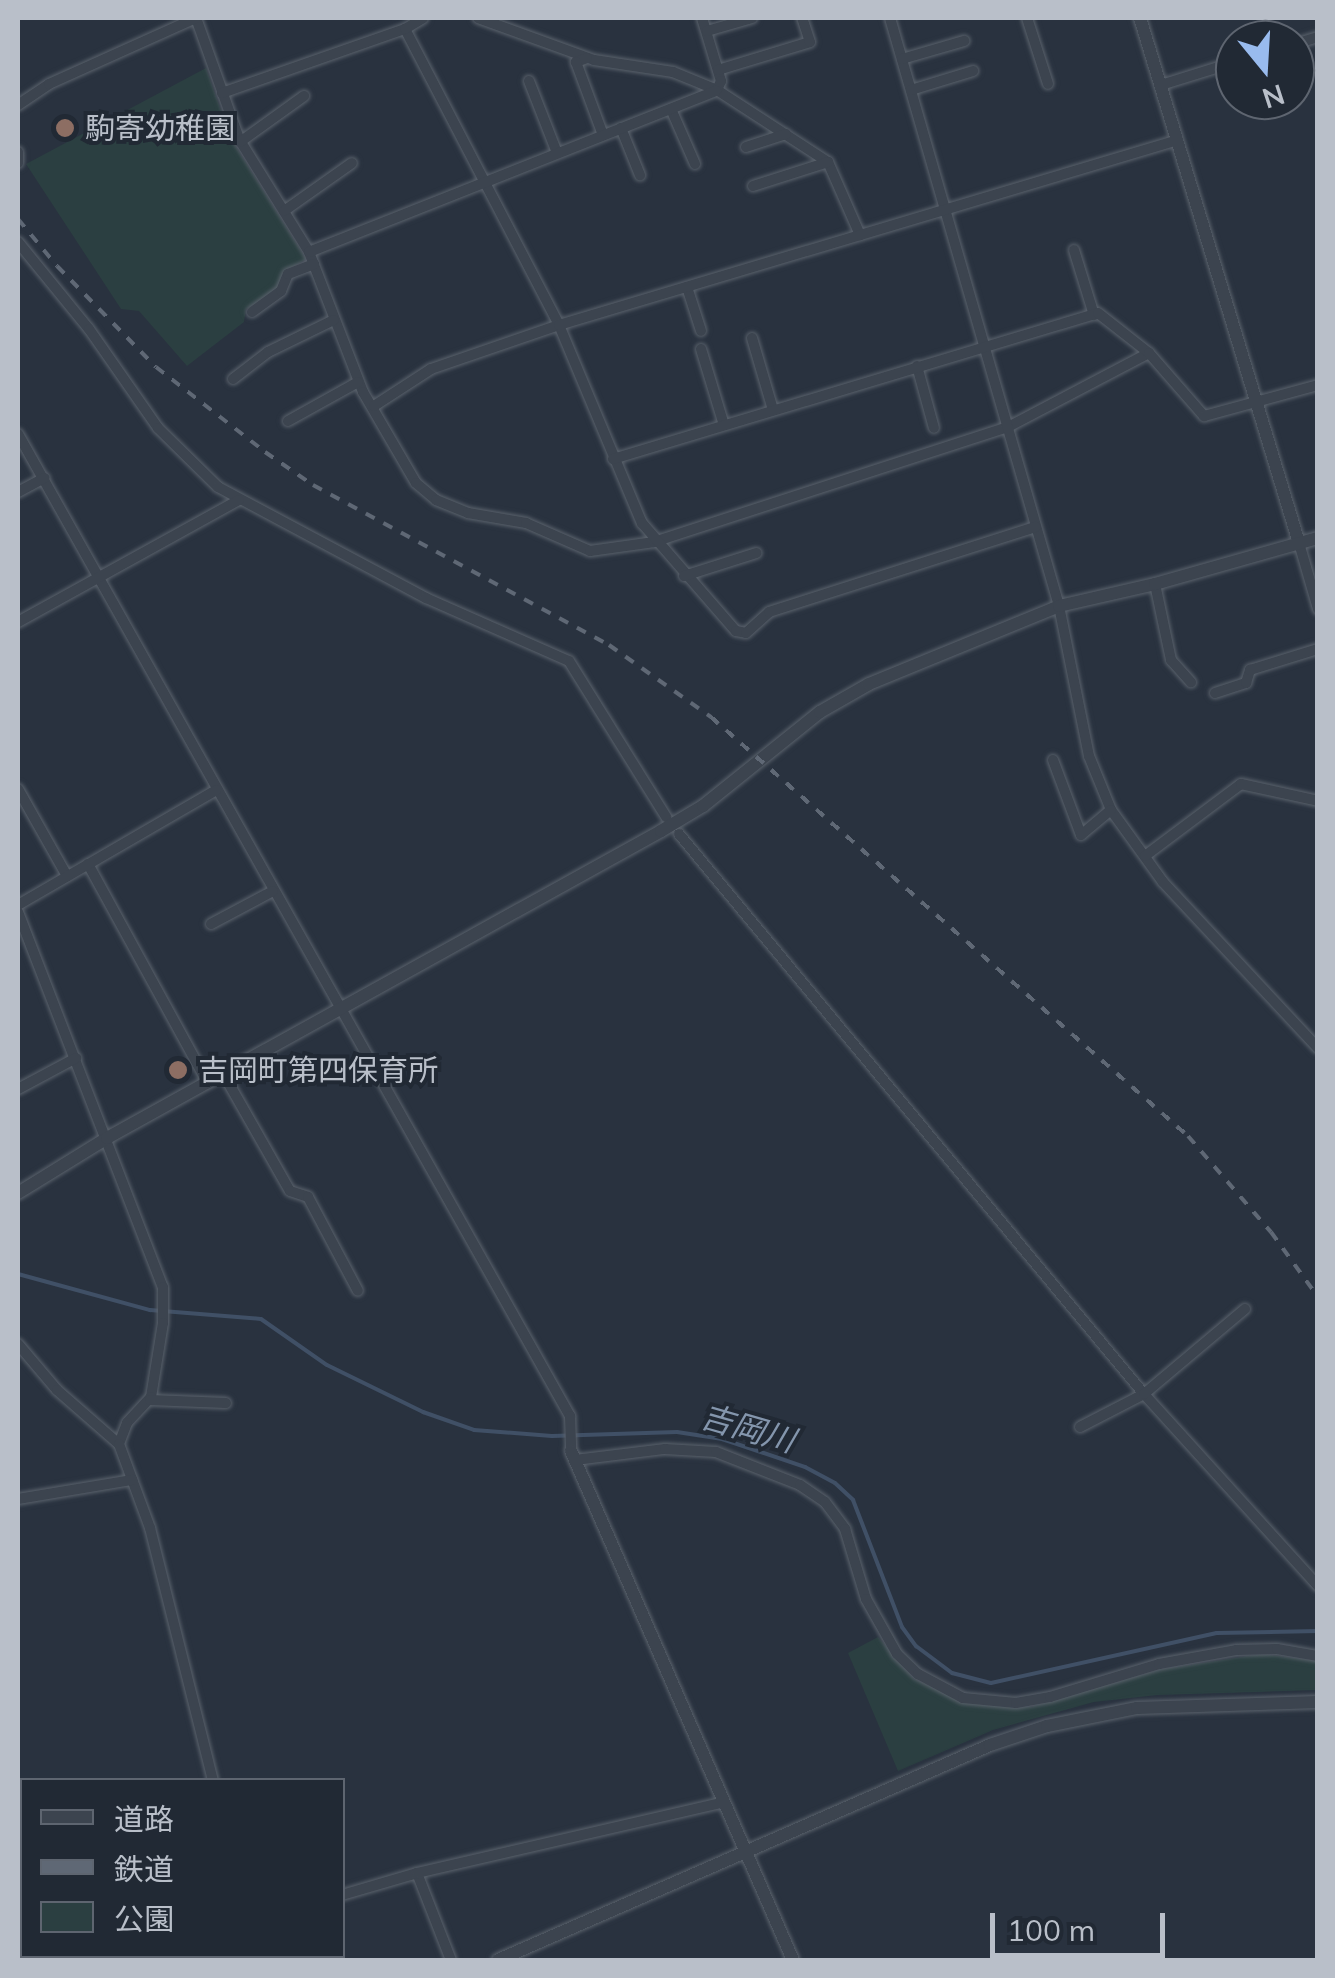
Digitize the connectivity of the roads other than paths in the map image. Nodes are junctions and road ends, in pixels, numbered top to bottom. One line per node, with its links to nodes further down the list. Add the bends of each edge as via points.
1 (196, 18): 24 (street); 26 (street, via 49,84)
2 (423, 18): 11 (street)
3 (478, 18): 14 (street)
4 (702, 18): 12 (street)
5 (752, 18): 12 (street)
6 (802, 18): 17 (street, via 810,42)
7 (904, 18): 10 (street)
8 (1026, 18): 20 (street)
9 (1140, 18): 21 (street)
10 (890, 19): 15 (street)
11 (405, 29): 24 (street); 41 (street)
12 (706, 32): 17 (street)
13 (964, 41): 15 (street)
14 (588, 58): 22 (street, via 673,72); 30 (street, via 576,62)
15 (902, 59): 23 (street)
16 (1215, 68): 21 (street)
17 (718, 70): 22 (street)
18 (973, 71): 23 (street)
19 (529, 80): 35 (street)
20 (1048, 84)
21 (1160, 85): 31 (street)
22 (717, 90): 27 (street); 29 (street)
23 (911, 90): 43 (street)
24 (222, 94): 32 (street)
25 (304, 96): 32 (street)
26 (18, 105)
27 (671, 108): 28 (street); 39 (street)
28 (621, 128): 30 (street); 40 (street)
29 (786, 134): 33 (street); 37 (street)
30 (604, 135): 35 (street)
31 (1178, 140): 43 (street); 64 (street)
32 (240, 142): 44 (street)
33 (746, 147)
34 (18, 152): 38 (street)
35 (557, 153): 41 (street)
36 (352, 162): 44 (street)
37 (828, 162): 42 (street); 45 (street)
38 (18, 163)
39 (694, 164)
40 (640, 174)
41 (484, 182): 48 (street); 54 (street)
42 (753, 186)
43 (947, 208): 45 (street); 57 (street)
44 (284, 211): 48 (street)
45 (860, 236): 50 (street)
46 (18, 242): 75 (street, via 158,428)
47 (1074, 250): 52 (street)
48 (309, 252): 49 (street)
49 (314, 264): 51 (street, via 288,274 282,291); 53 (street)
50 (687, 287): 54 (street); 55 (street)
51 (252, 312)
52 (1094, 314): 57 (street); 59 (street)
53 (334, 320): 61 (street, via 268,352); 62 (street)
54 (559, 325): 65 (street, via 432,369); 72 (street)
55 (701, 331)
56 (752, 338): 66 (street)
57 (983, 346): 60 (street); 69 (street)
58 (701, 349): 68 (street)
59 (1149, 354): 64 (street, via 1204,416); 69 (street)
60 (917, 366): 66 (street); 70 (street)
61 (233, 379)
62 (358, 382): 65 (street); 67 (street)
63 (1318, 385): 64 (street)
64 (1256, 403): 79 (street)
65 (374, 406): 78 (street, via 416,483 436,500 526,524 590,551)
66 (773, 410): 68 (street)
67 (288, 422)
68 (724, 424): 72 (street)
69 (1008, 426): 76 (street); 78 (street)
70 (934, 428)
71 (18, 434): 73 (street)
72 (613, 459): 78 (street)
73 (44, 478): 74 (street); 81 (street)
74 (18, 492)
75 (239, 500): 81 (street); 95 (street, via 426,598 569,661)
76 (1036, 527): 82 (street, via 769,612 746,633 736,632); 84 (street)
77 (1318, 538): 79 (street)
78 (654, 542): 82 (street)
79 (1299, 543): 83 (street); 85 (street)
80 (756, 553): 82 (street)
81 (99, 576): 86 (street); 92 (street)
82 (684, 576)
83 (1156, 584): 84 (street); 88 (street, via 1171,660)
84 (1059, 606): 94 (street, via 1090,756); 103 (street, via 868,684 820,712 702,806)
85 (1318, 608)
86 (18, 622)
87 (1318, 649): 89 (street, via 1250,670 1246,684)
88 (1192, 682)
89 (1216, 693)
90 (1054, 760): 94 (street, via 1081,835)
91 (18, 790): 99 (street)
92 (216, 790): 98 (street); 100 (street)
93 (1318, 802): 97 (street, via 1241,784)
94 (1111, 810): 97 (street)
95 (666, 817)
96 (679, 834): 114 (street)
97 (1144, 856): 104 (street)
98 (88, 864): 99 (street); 107 (street)
99 (67, 876): 101 (street)
100 (273, 891): 102 (street); 103 (street)
101 (18, 908): 105 (street)
102 (211, 924)
103 (341, 1011): 106 (street); 119 (street, via 570,1421)
104 (1318, 1048)
105 (76, 1058): 108 (street); 109 (street)
106 (224, 1075): 107 (street); 111 (street, via 290,1191 308,1196)
107 (208, 1083): 109 (street)
108 (18, 1089)
109 (108, 1138): 110 (street); 115 (street, via 163,1286)
110 (18, 1193)
111 (358, 1292)
112 (1245, 1309): 114 (street)
113 (18, 1344): 118 (street, via 57,1390)
114 (1144, 1394): 117 (street); 122 (street)
115 (150, 1400): 116 (street); 118 (street)
116 (226, 1403)
117 (1080, 1427)
118 (119, 1444): 120 (street)
119 (573, 1456): 123 (street, via 665,1448 716,1452 800,1485 825,1502 845,1529 866,1599 898,1654 918,1674 964,1698 1050,1697 1159,1664 1236,1650); 126 (street)
120 (132, 1480): 121 (street); 125 (street)
121 (18, 1499)
122 (1318, 1586)
123 (1318, 1656)
124 (1318, 1702): 127 (street, via 1137,1708 1074,1719 990,1745)
125 (212, 1778)
126 (724, 1802): 127 (street); 128 (street)
127 (745, 1850): 131 (street); 132 (street)
128 (417, 1873): 129 (street); 130 (street)
129 (345, 1894)
130 (451, 1960)
131 (498, 1960)
132 (793, 1960)

